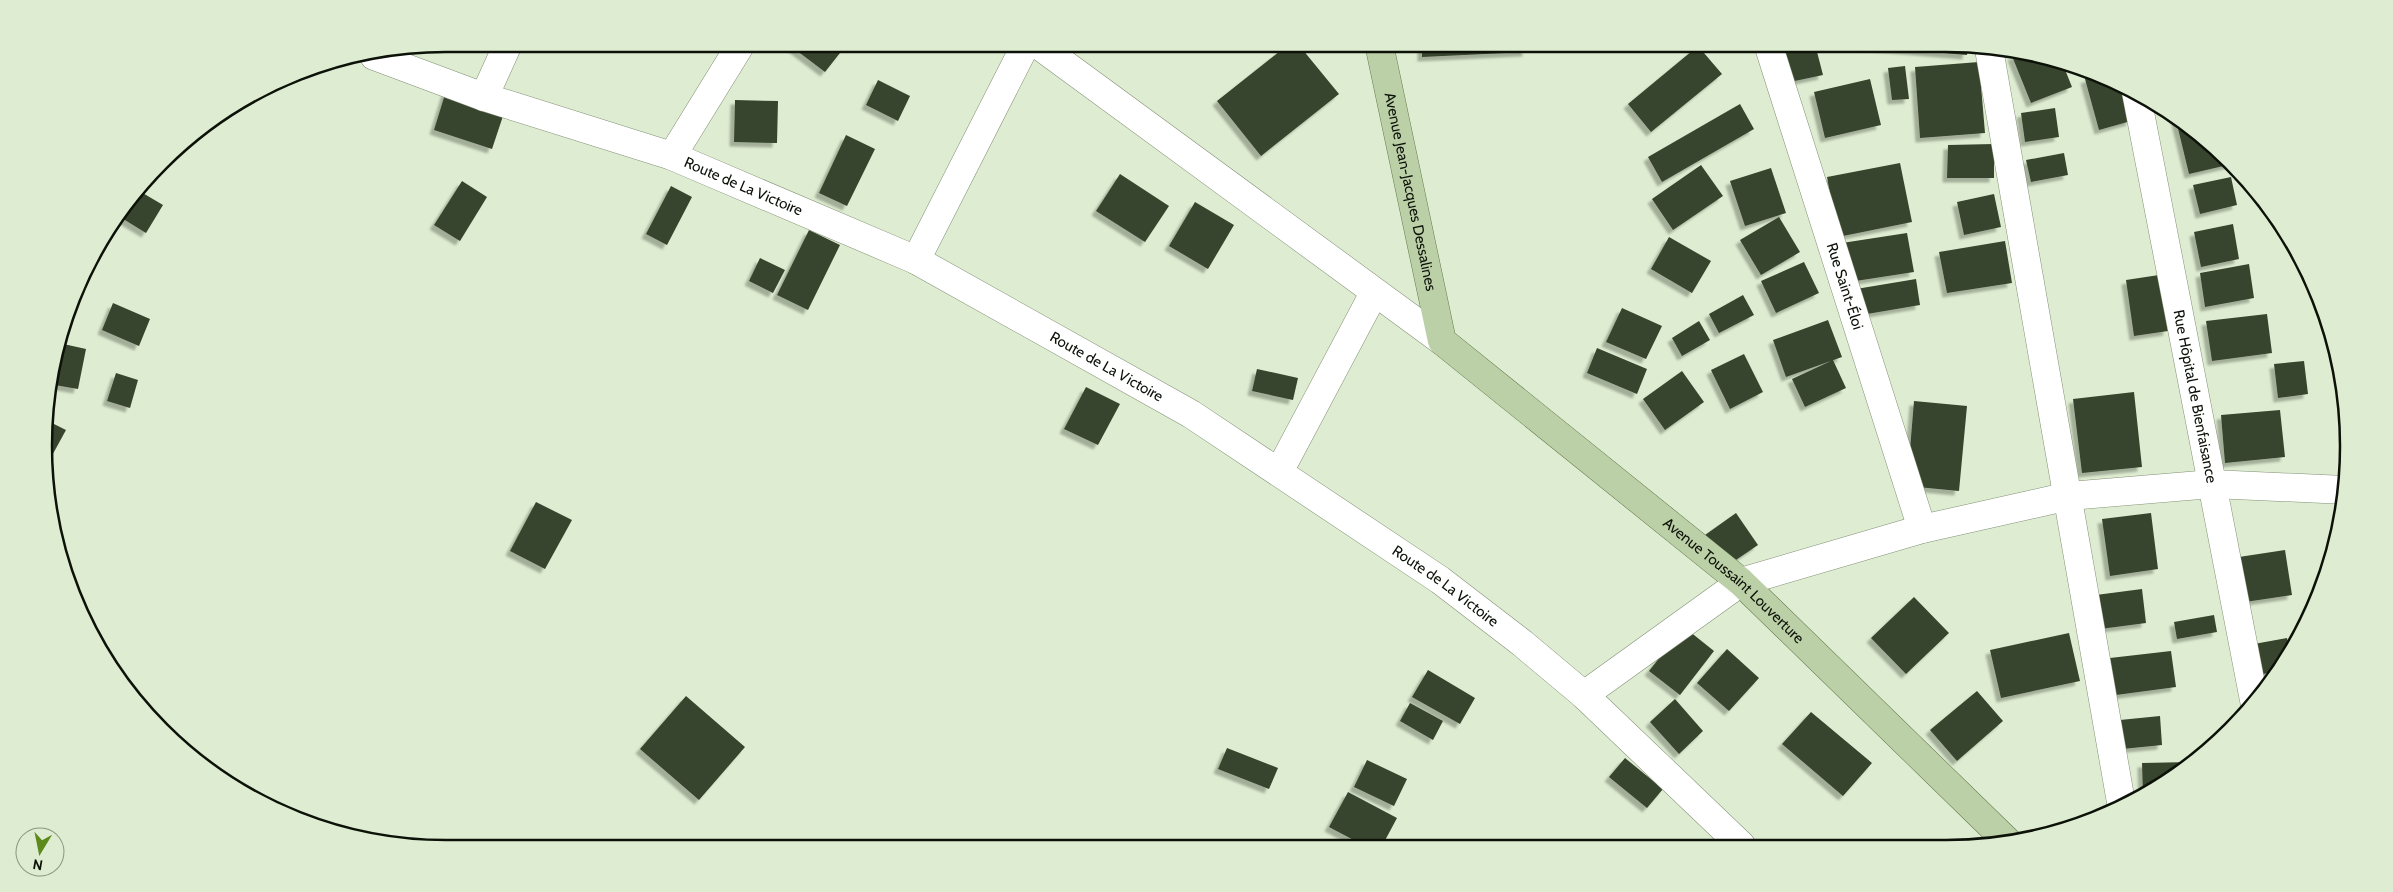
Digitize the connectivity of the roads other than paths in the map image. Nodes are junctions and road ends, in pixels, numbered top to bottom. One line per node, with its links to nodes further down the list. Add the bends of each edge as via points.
1 (504, 52): 9 (street)
2 (736, 52): 11 (street)
3 (1022, 52): 12 (street)
4 (1048, 52): 13 (street)
5 (1381, 52): 14 (main road, Avenue Jean-Jacques Dessalines)
6 (1771, 52): 19 (street, Rue Saint-Éloi)
7 (1990, 55): 18 (street)
8 (380, 58): 9 (street, Route de La Victoire)
9 (484, 97): 11 (street, Route de La Victoire)
10 (2138, 102): 16 (street, Rue Hôpital de Bienfaisance)
11 (672, 156): 12 (street, Route de La Victoire)
12 (916, 260): 15 (street, Route de La Victoire, via 1192,414)
13 (1374, 293): 14 (street); 15 (street)
14 (1442, 341): 20 (main road, Avenue Toussaint Louverture)
15 (1279, 472): 22 (street, Route de La Victoire, via 1440,580)
16 (2212, 484): 17 (street); 18 (street); 21 (street, Rue Hôpital de Bienfaisance)
17 (2338, 490)
18 (2068, 496): 19 (street); 23 (street)
19 (1922, 529): 20 (street)
20 (1741, 582): 22 (street); 24 (main road, Avenue Toussaint Louverture)
21 (2253, 693)
22 (1584, 695): 25 (street, Route de La Victoire)
23 (2120, 799)
24 (2001, 835)
25 (1736, 840)

